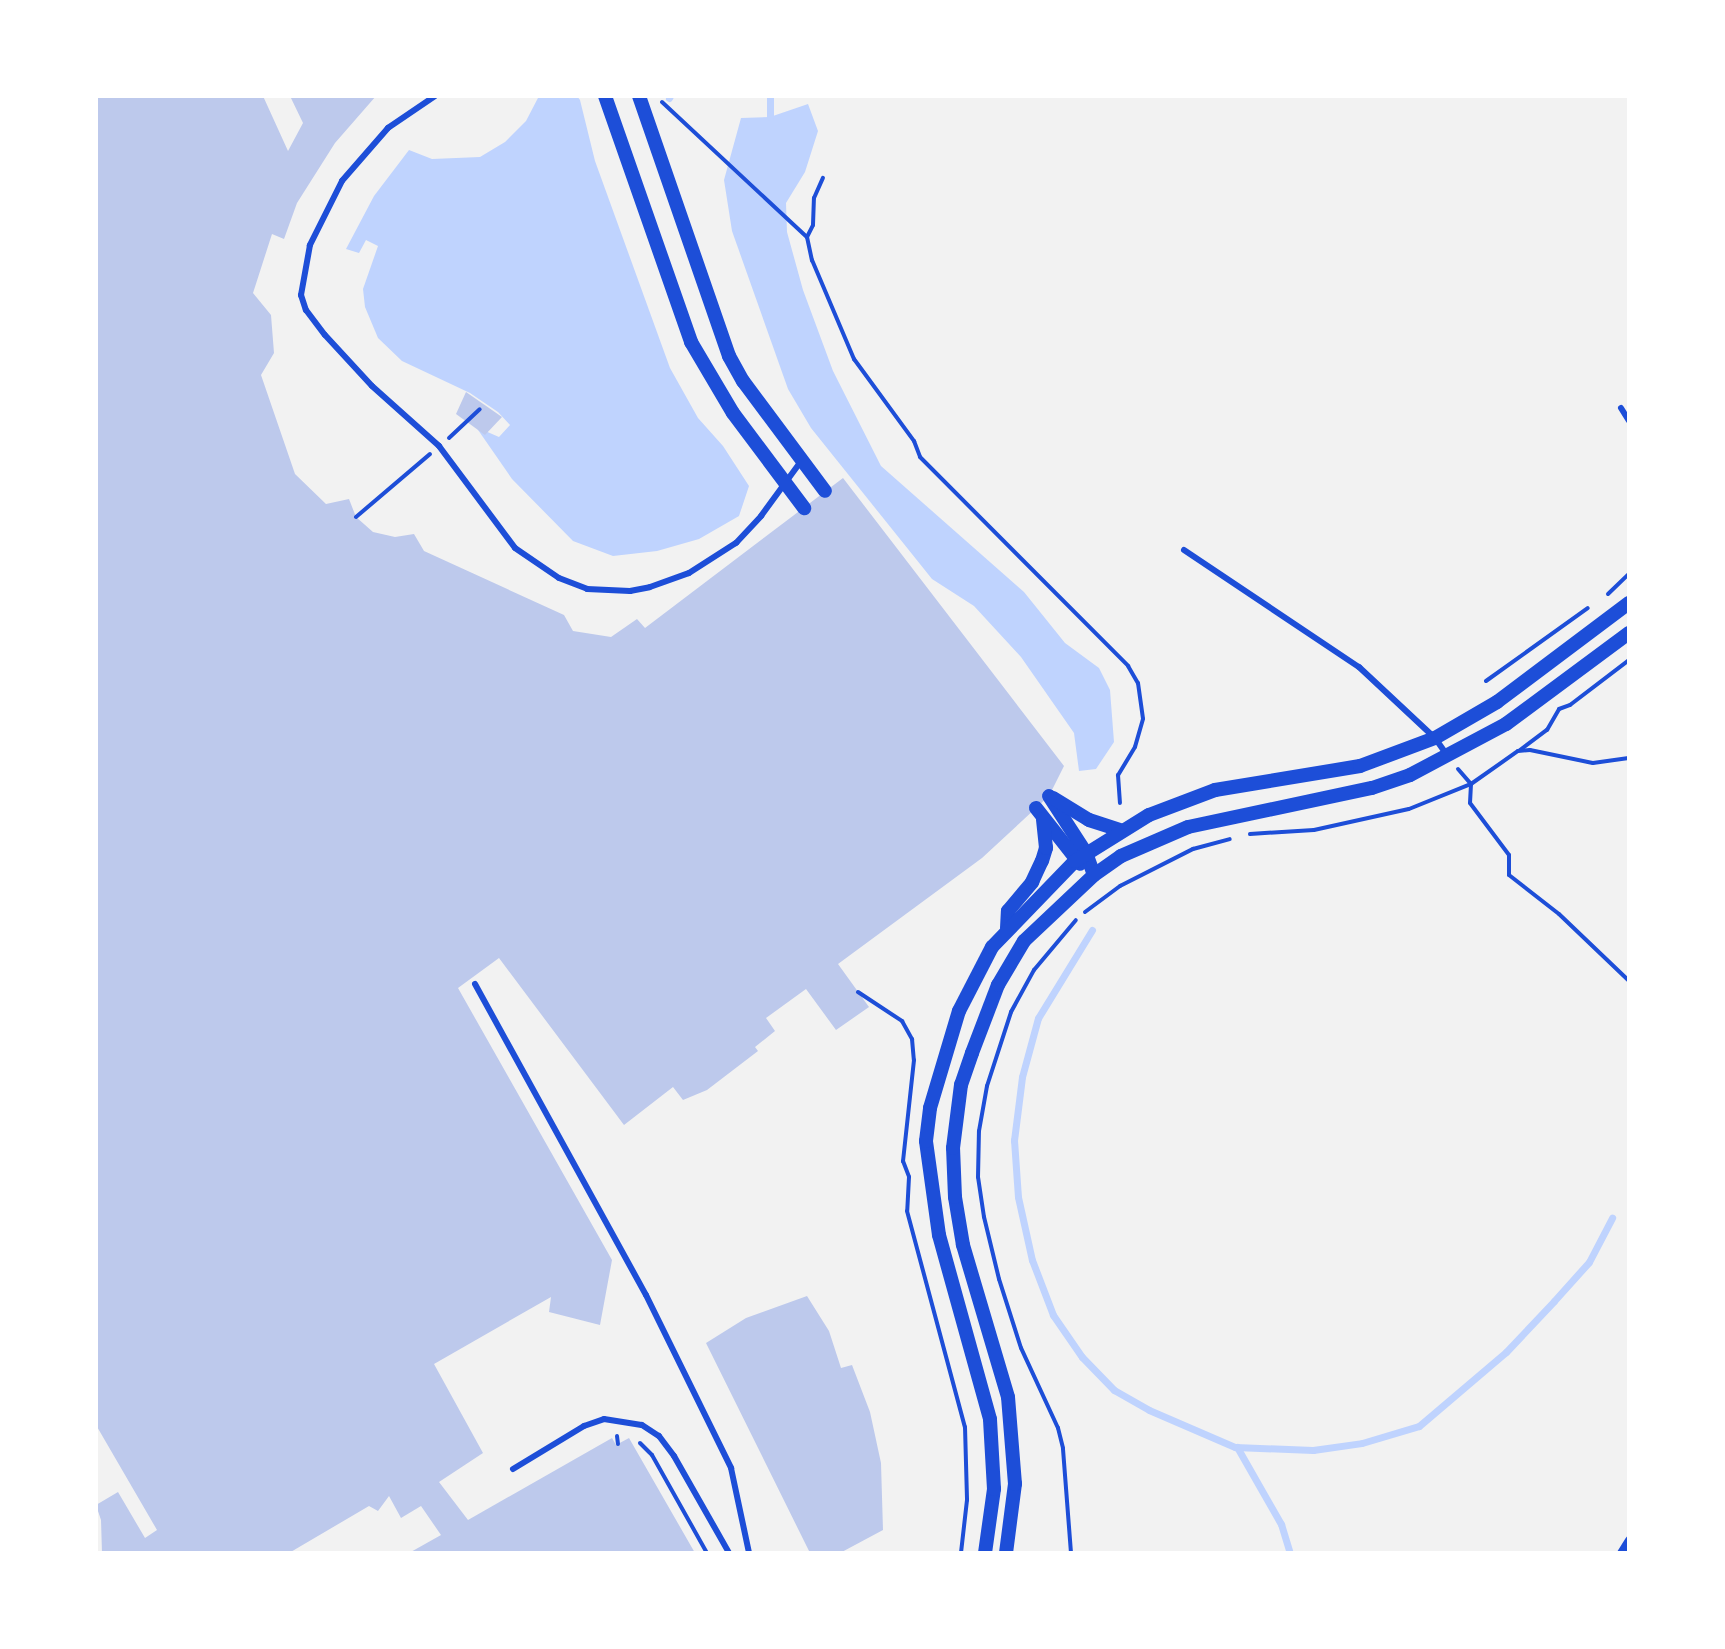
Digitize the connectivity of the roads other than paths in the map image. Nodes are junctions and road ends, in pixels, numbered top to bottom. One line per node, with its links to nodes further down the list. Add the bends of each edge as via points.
1 (435, 96): 7 (lane, via 388,128 342,181 310,245 301,288 306,310 325,335 439,446 499,530 523,555 559,578 606,591 650,587 703,566 747,532)
2 (605, 96): 7 (street, via 691,342 733,413)
3 (638, 98): 6 (street, via 729,356)
4 (1621, 408): 5 (lane)
5 (1629, 421)
6 (802, 460): 7 (lane); 8 (street)
7 (785, 481): 9 (street)
8 (825, 491)
9 (804, 508)
10 (1184, 550): 13 (lane, via 1359,667)
11 (1629, 603): 13 (street, via 1497,702)
12 (1629, 633): 14 (street, via 1506,724)
13 (1435, 738): 14 (lane); 15 (street, via 1337,771 1190,797)
14 (1448, 757): 17 (street, via 1372,788 1188,827 1121,856)
15 (1120, 830): 16 (street); 16 (street, via 1089,820 1049,796)
16 (1080, 857): 17 (street); 18 (street); 18 (street, via 1040,813 1046,848 1032,882 1008,911)
17 (1094, 875): 25 (street, via 1024,941 998,985 961,1085 955,1118 953,1173 960,1229 1008,1397 1014,1447)
18 (1007, 928): 24 (street, via 979,967 959,1011 930,1108 926,1141 939,1235 990,1419 994,1489)
19 (475, 984): 23 (lane, via 646,1295 731,1468)
20 (513, 1469): 22 (lane, via 604,1419 642,1425 659,1436)
21 (1629, 1540): 26 (street)
22 (729, 1553)
23 (749, 1553)
24 (985, 1553)
25 (1006, 1553)
26 (1621, 1553)

